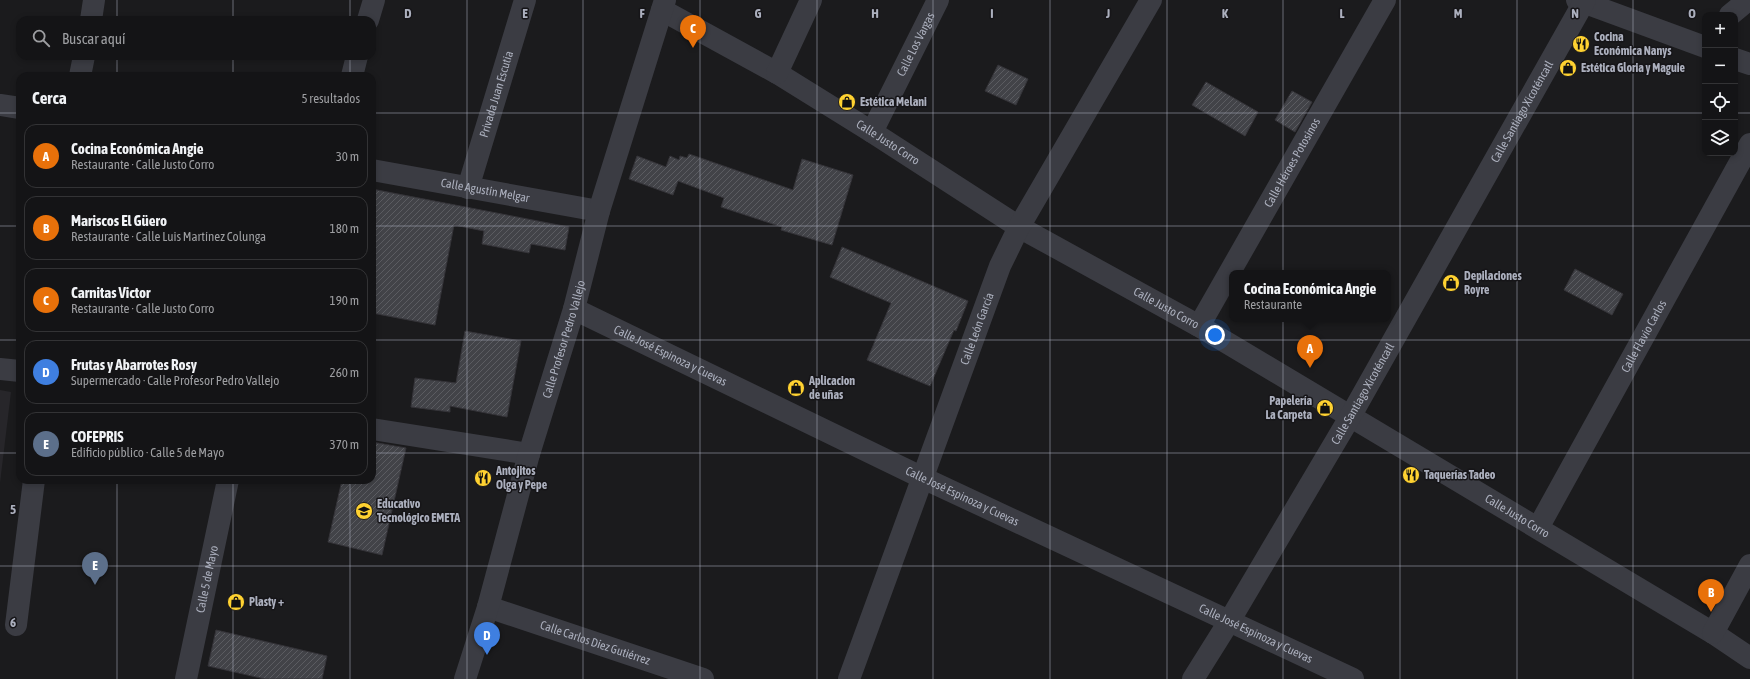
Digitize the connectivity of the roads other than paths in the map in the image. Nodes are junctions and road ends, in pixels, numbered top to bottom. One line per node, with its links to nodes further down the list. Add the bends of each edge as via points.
1 (94, 0): 12 (street)
2 (374, 0): 13 (street)
3 (525, 0): 27 (street, Privada Juan Escutia)
4 (811, 0): 21 (street)
5 (938, 0): 24 (street, Calle Los Vargas)
6 (1151, 0): 29 (street, Calle León García)
7 (1385, 0): 30 (street, Calle Héroes Potosinos)
8 (1748, 0): 11 (street)
9 (1582, 1): 14 (street); 34 (street, Calle Santiago Xicoténcatl)
10 (664, 5): 21 (street, Calle Justo Corro); 28 (street, Calle Profesor Pedro Vallejo)
11 (1734, 12)
12 (92, 16)
13 (369, 16)
14 (1702, 42)
15 (1738, 59): 18 (street)
16 (83, 60): 19 (street)
17 (356, 60): 20 (street)
18 (1750, 64)
19 (81, 72)
20 (353, 72)
21 (777, 73): 24 (street, Calle Justo Corro)
22 (0, 105): 23 (street)
23 (16, 107)
24 (872, 132): 29 (street, Calle Justo Corro)
25 (1750, 144): 40 (street, Calle Flavio Carlos)
26 (376, 171): 27 (street, Calle Agustín Melgar)
27 (468, 188): 28 (street, Calle Agustín Melgar)
28 (599, 212): 32 (street, Calle Profesor Pedro Vallejo)
29 (1019, 227): 33 (street, Calle Justo Corro); 37 (street, Calle León García, via 1000,266)
30 (1231, 270)
31 (1229, 273): 33 (street, Calle Héroes Potosinos)
32 (574, 309): 36 (street, Calle Profesor Pedro Vallejo); 37 (street, Calle José Espinoza y Cuevas)
33 (1199, 326): 34 (street, Calle Justo Corro)
34 (1350, 417): 40 (street, Calle Justo Corro); 43 (street, Calle Santiago Xicoténcatl)
35 (376, 430): 36 (street)
36 (529, 454): 42 (street, Calle Profesor Pedro Vallejo)
37 (923, 478): 43 (street, Calle José Espinoza y Cuevas); 50 (street, Calle León García)
38 (34, 484): 44 (street)
39 (227, 484): 47 (street, Calle 5 de Mayo)
40 (1538, 528): 45 (street, Calle Justo Corro)
41 (1750, 565): 45 (street)
42 (488, 607): 48 (street, Calle Profesor Pedro Vallejo); 49 (street, Calle Carlos Díez Gutiérrez)
43 (1230, 620): 51 (street, Calle Santiago Xicoténcatl); 52 (street, Calle José Espinoza y Cuevas)
44 (16, 625)
45 (1713, 633): 46 (street, Calle Justo Corro)
46 (1750, 658)
47 (186, 679)
48 (466, 679)
49 (703, 679)
50 (849, 679)
51 (1193, 679)
52 (1353, 679)

